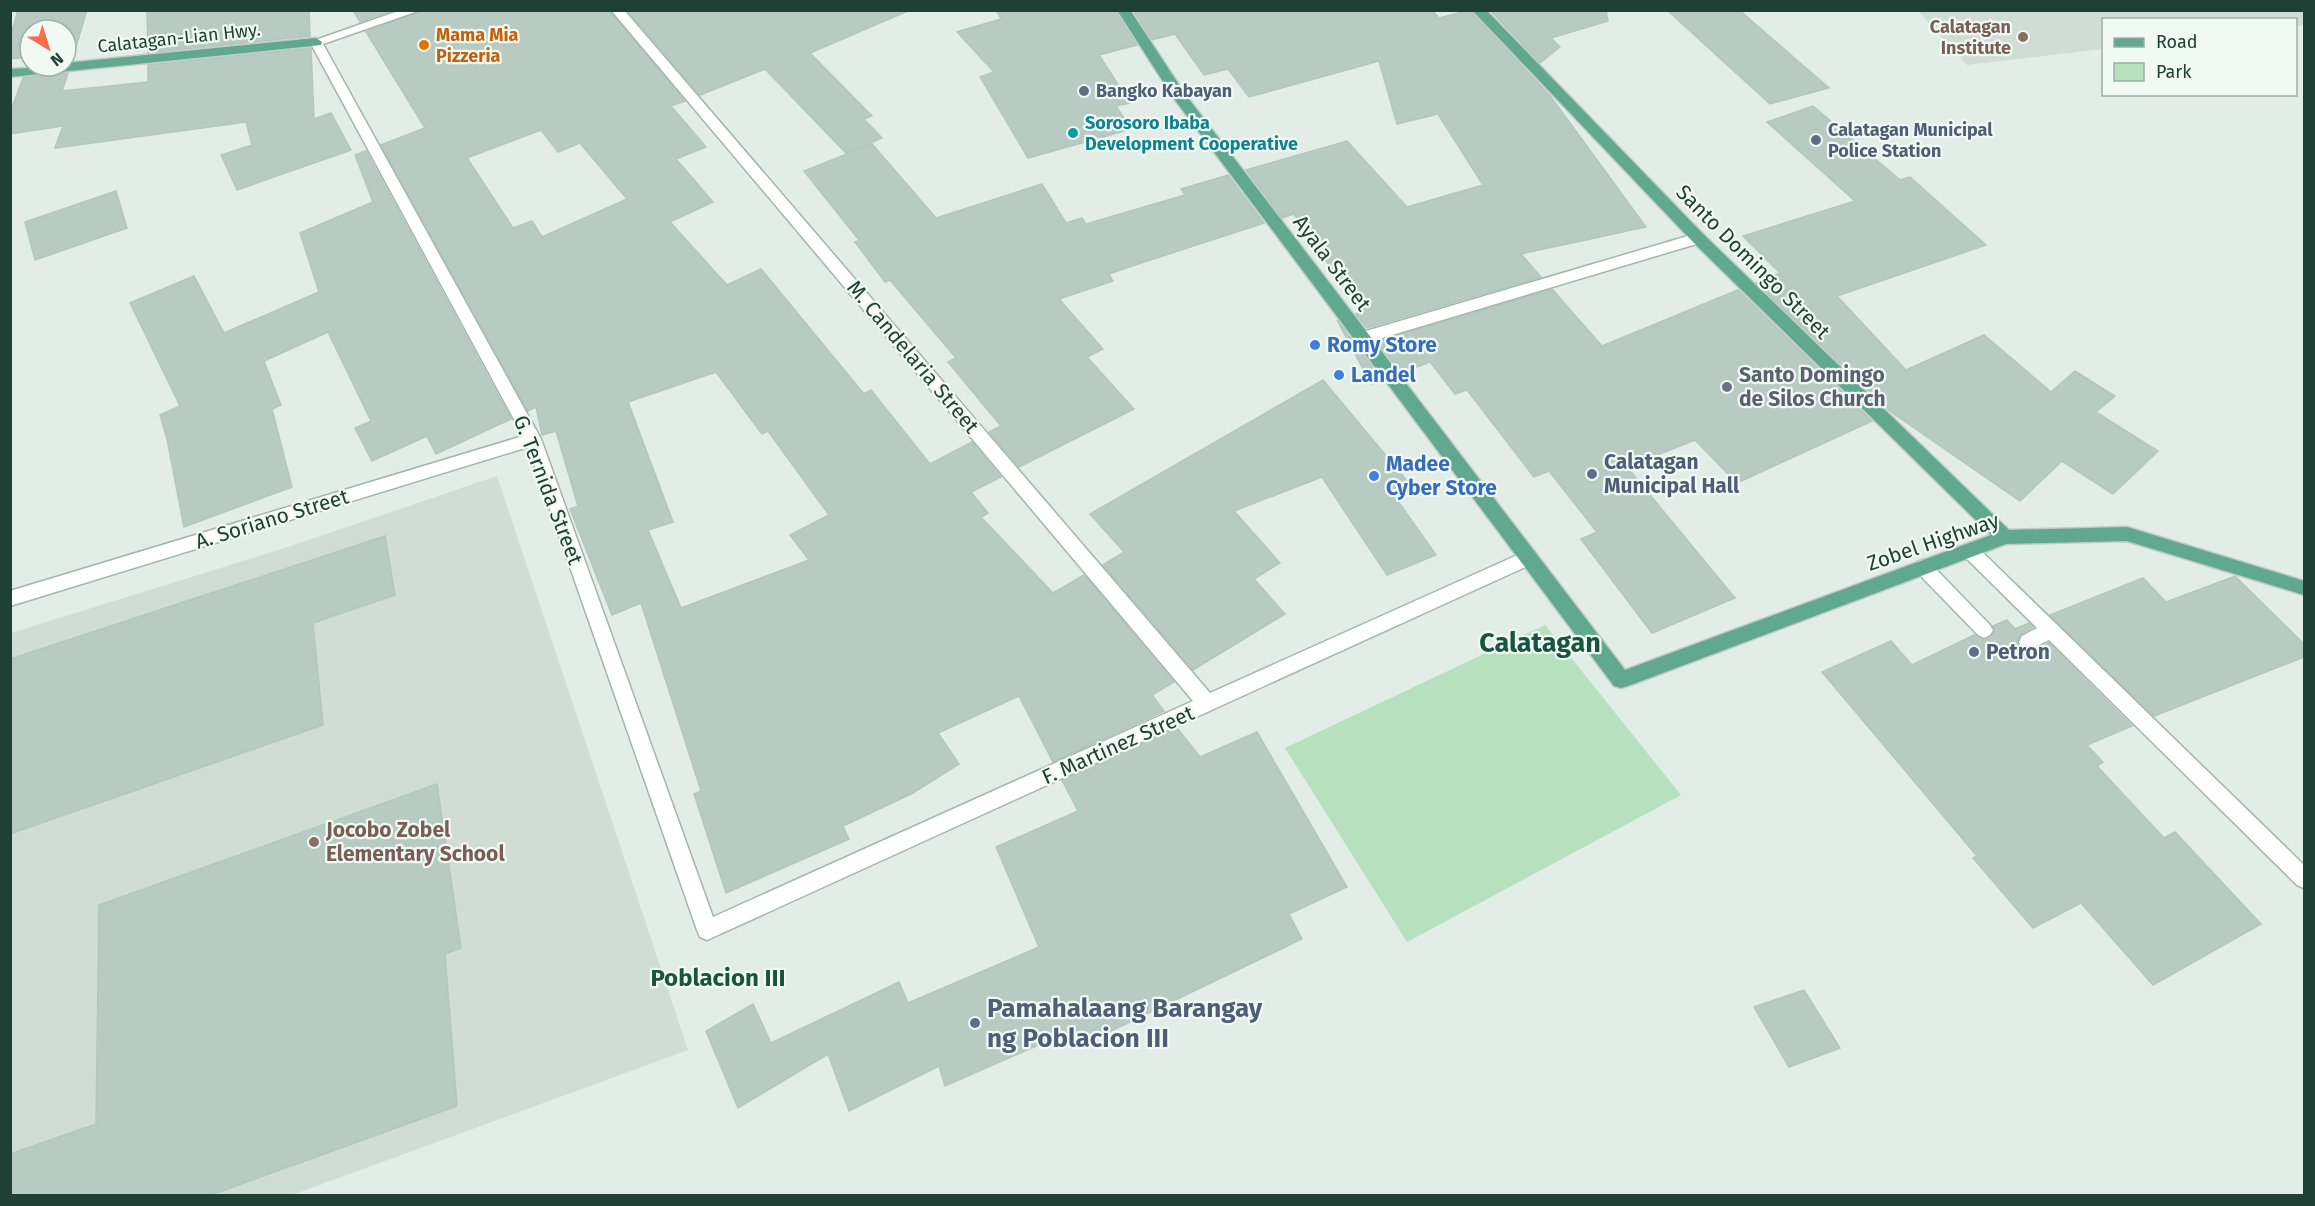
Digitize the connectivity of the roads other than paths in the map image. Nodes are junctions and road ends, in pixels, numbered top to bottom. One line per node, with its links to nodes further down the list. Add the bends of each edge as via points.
1 (415, 10): 5 (street)
2 (617, 10): 20 (street, M. Candelaria Street)
3 (1123, 10): 8 (main road, Ayala Street, via 1180,97)
4 (1478, 10): 7 (main road, Santo Domingo Street)
5 (316, 42): 6 (main road, Calatagan-Lian Hwy.); 9 (street, G. Ternida Street)
6 (10, 73)
7 (1698, 238): 8 (street); 10 (main road, Santo Domingo Street)
8 (1362, 338): 12 (main road, Ayala Street)
9 (533, 439): 15 (street, A. Soriano Street); 22 (street, G. Ternida Street)
10 (2005, 537): 11 (main road, Zobel Highway); 14 (main road, Zobel Highway, via 2127,534)
11 (1970, 550): 13 (main road, Zobel Highway); 17 (street)
12 (1528, 558): 19 (main road, Ayala Street); 20 (street, F. Martinez Street)
13 (1923, 567): 16 (street); 19 (main road, Zobel Highway)
14 (2304, 588)
15 (10, 599)
16 (1984, 630)
17 (2051, 630): 18 (street); 21 (street)
18 (2028, 642)
19 (1621, 681)
20 (1208, 704): 22 (street, F. Martinez Street)
21 (2304, 878)
22 (707, 930)

